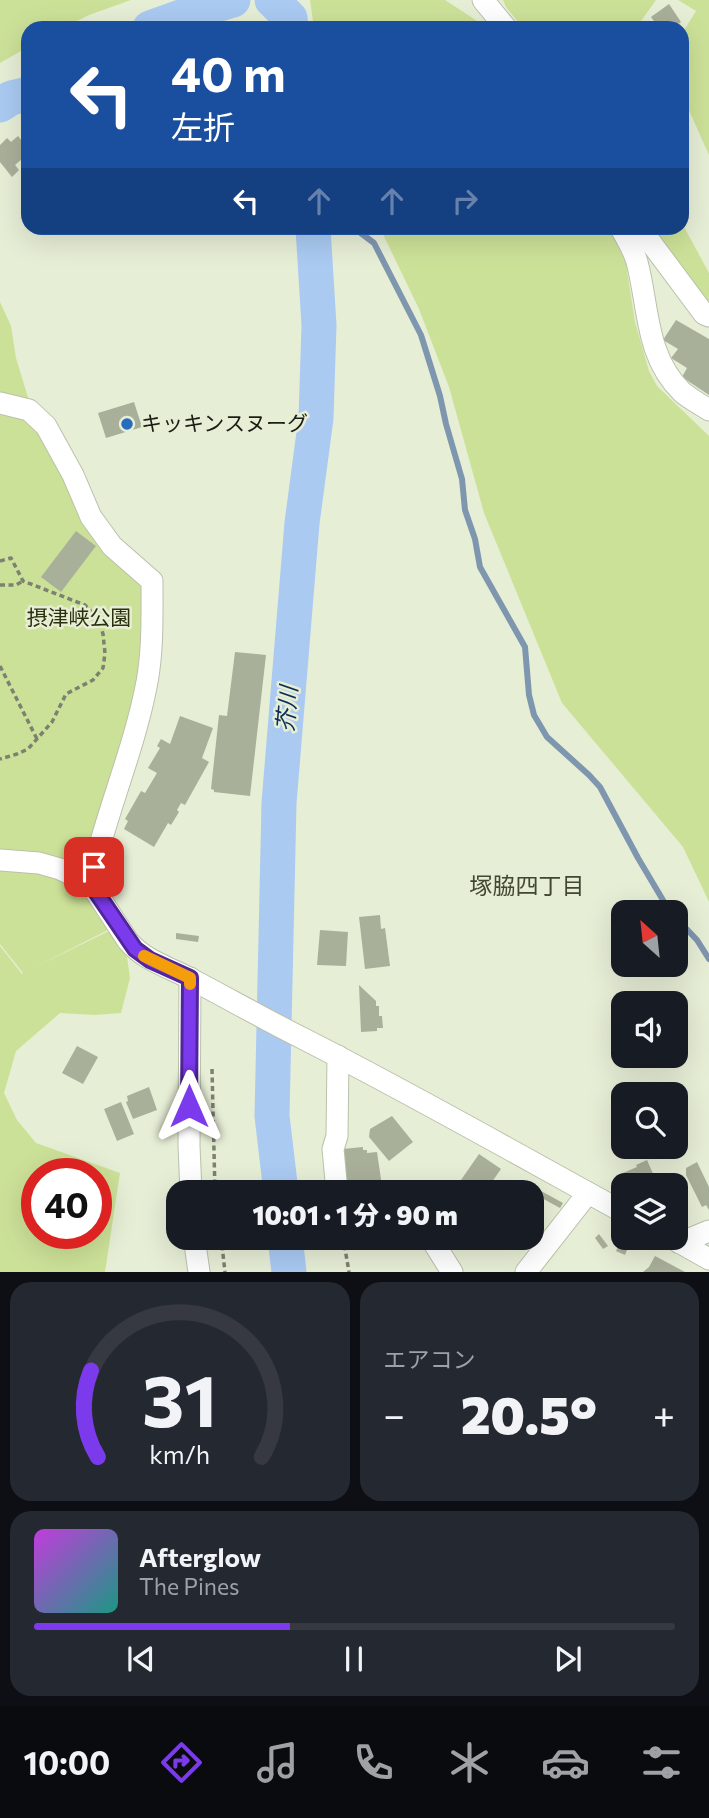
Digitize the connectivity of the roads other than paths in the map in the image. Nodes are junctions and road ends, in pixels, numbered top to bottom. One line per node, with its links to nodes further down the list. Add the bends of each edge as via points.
1 (483, 0): 2 (street)
2 (500, 21)
3 (624, 235): 7 (street, via 637,260 656,350 675,384)
4 (645, 235): 5 (street)
5 (709, 316)
6 (0, 403): 9 (street, via 29,410 46,426 91,517 112,546 152,581 147,681)
7 (709, 410)
8 (0, 860): 9 (street, via 39,863)
9 (90, 883): 10 (street, via 135,949)
10 (190, 978): 11 (street); 12 (street)
11 (216, 994): 12 (street, via 200,1002); 13 (street)
12 (190, 1016): 14 (street)
13 (334, 1054): 15 (street); 16 (street)
14 (190, 1180)
15 (336, 1180)
16 (588, 1193): 17 (street); 26 (street)
17 (611, 1205)
18 (709, 1231): 19 (street)
19 (688, 1237)
20 (688, 1247): 23 (street)
21 (196, 1250): 24 (street)
22 (438, 1250): 25 (street)
23 (709, 1259)
24 (199, 1272)
25 (452, 1272)
26 (526, 1272)

